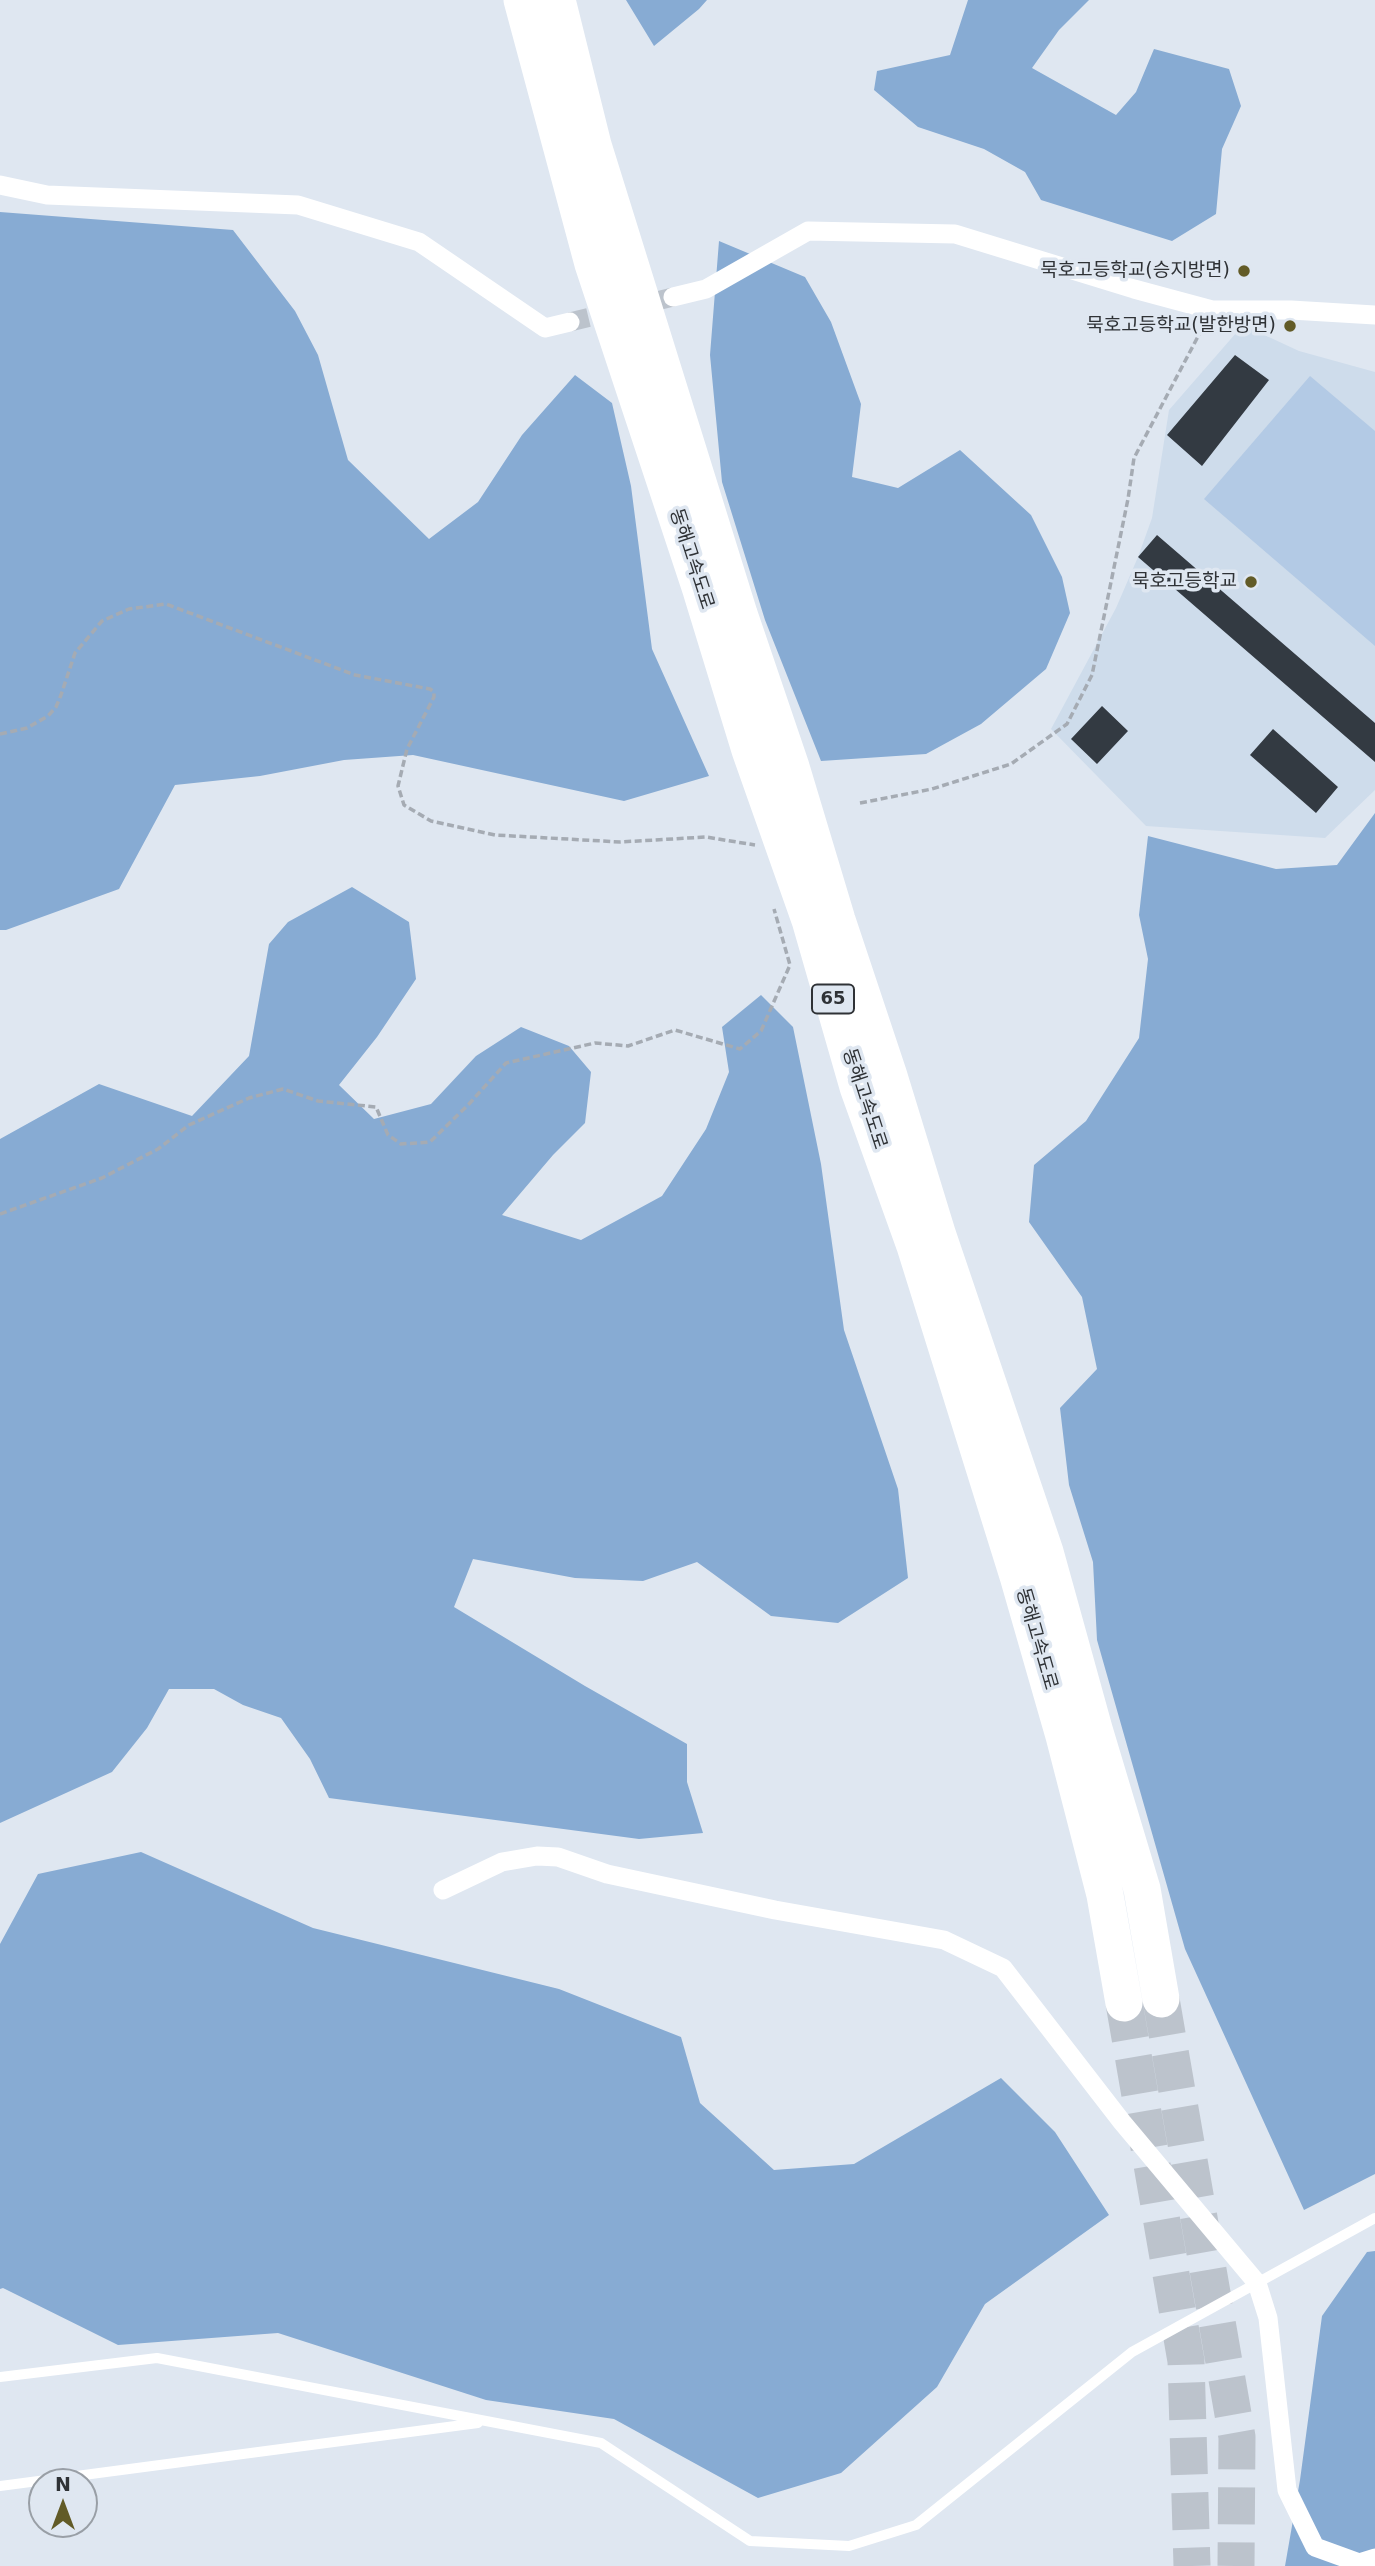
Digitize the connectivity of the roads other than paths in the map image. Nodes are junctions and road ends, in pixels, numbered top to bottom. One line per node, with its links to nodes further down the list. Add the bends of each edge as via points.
1 (522, 0): 9 (highway, 동해고속도로 / 65, via 593,264 750,750 810,920 858,1087 915,1246 1018,1576 1104,1895)
2 (557, 0): 8 (highway, 동해고속도로 / 65, via 593,145 739,614 937,1233 1045,1552 1142,1888)
3 (0, 185): 6 (street, via 47,195 298,205 419,242 545,328)
4 (673, 297): 5 (street, via 706,289 808,231 928,233 955,234 1212,310)
5 (1375, 315)
6 (570, 322)
7 (443, 1889): 11 (street, via 502,1862 558,1857 607,1874 944,1941 1003,1968 1122,2122)
8 (1161, 1999)
9 (1124, 2003)
10 (1375, 2218): 11 (lane)
11 (1257, 2283): 13 (lane, via 1132,2352 916,2525 849,2546 750,2541 601,2443); 15 (street, via 1269,2318 1287,2490 1315,2547 1359,2563)
12 (0, 2376): 13 (lane, via 157,2358)
13 (489, 2422): 14 (lane)
14 (0, 2486)
15 (1375, 2558)

